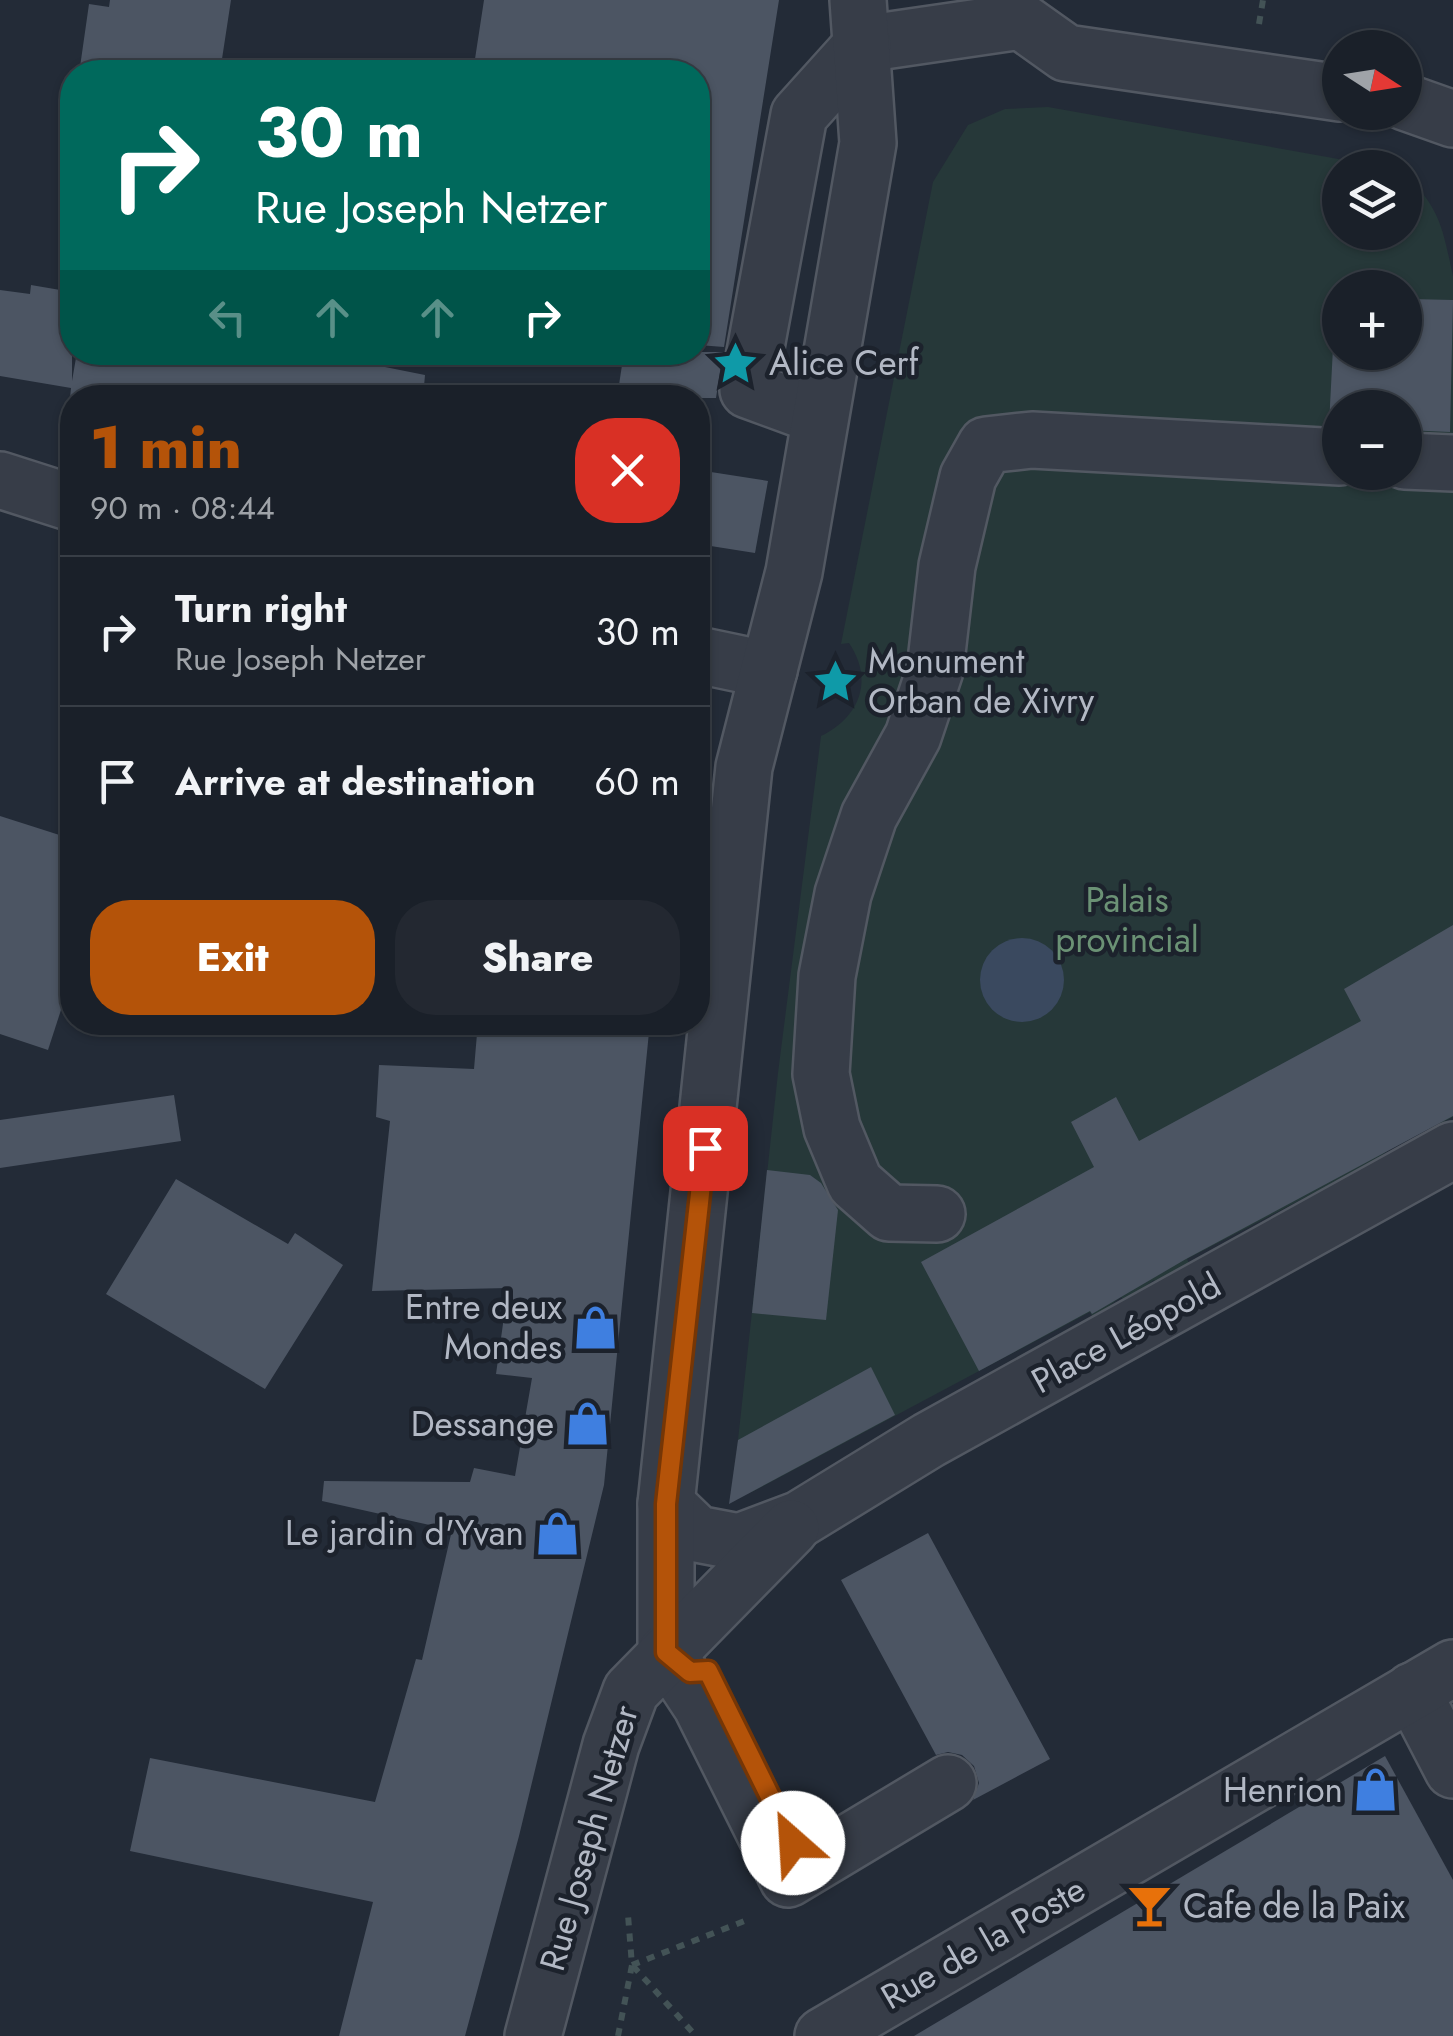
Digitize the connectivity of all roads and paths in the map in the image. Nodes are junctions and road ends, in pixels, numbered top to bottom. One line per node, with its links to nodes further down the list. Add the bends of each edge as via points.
1 (1023, 10): 2 (street); 3 (street, via 1066,53)
2 (860, 22): 6 (street, via 868,143); 6 (street, via 799,115 748,390)
3 (1322, 90)
4 (1422, 108): 5 (street)
5 (1453, 119)
6 (819, 416): 13 (street, via 794,572)
7 (1322, 456): 15 (street, via 1032,440 986,445 968,476 946,566 935,670 914,736 869,816 843,894 827,976 821,1074 832,1128 855,1183 889,1214)
8 (1422, 461): 9 (street)
9 (1453, 463)
10 (0, 480): 11 (street)
11 (60, 498)
12 (710, 658): 13 (street)
13 (769, 670): 16 (street, via 744,767)
14 (1453, 1150): 17 (street, Place Léopold)
15 (937, 1214)
16 (666, 1504): 17 (street, via 696,1534 739,1542); 18 (street)
17 (800, 1518): 18 (street, Rue Joseph Netzer)
18 (666, 1652): 21 (street, via 690,1672 708,1671 793,1843); 22 (street, Rue Joseph Netzer, via 630,1691 611,1745)
19 (1433, 1680): 20 (street); 25 (street, Rue de la Poste)
20 (1453, 1770)
21 (941, 1771)
22 (532, 2036)
23 (618, 2036): 24 (path, via 632,1965)
24 (696, 2036)
25 (823, 2036)

